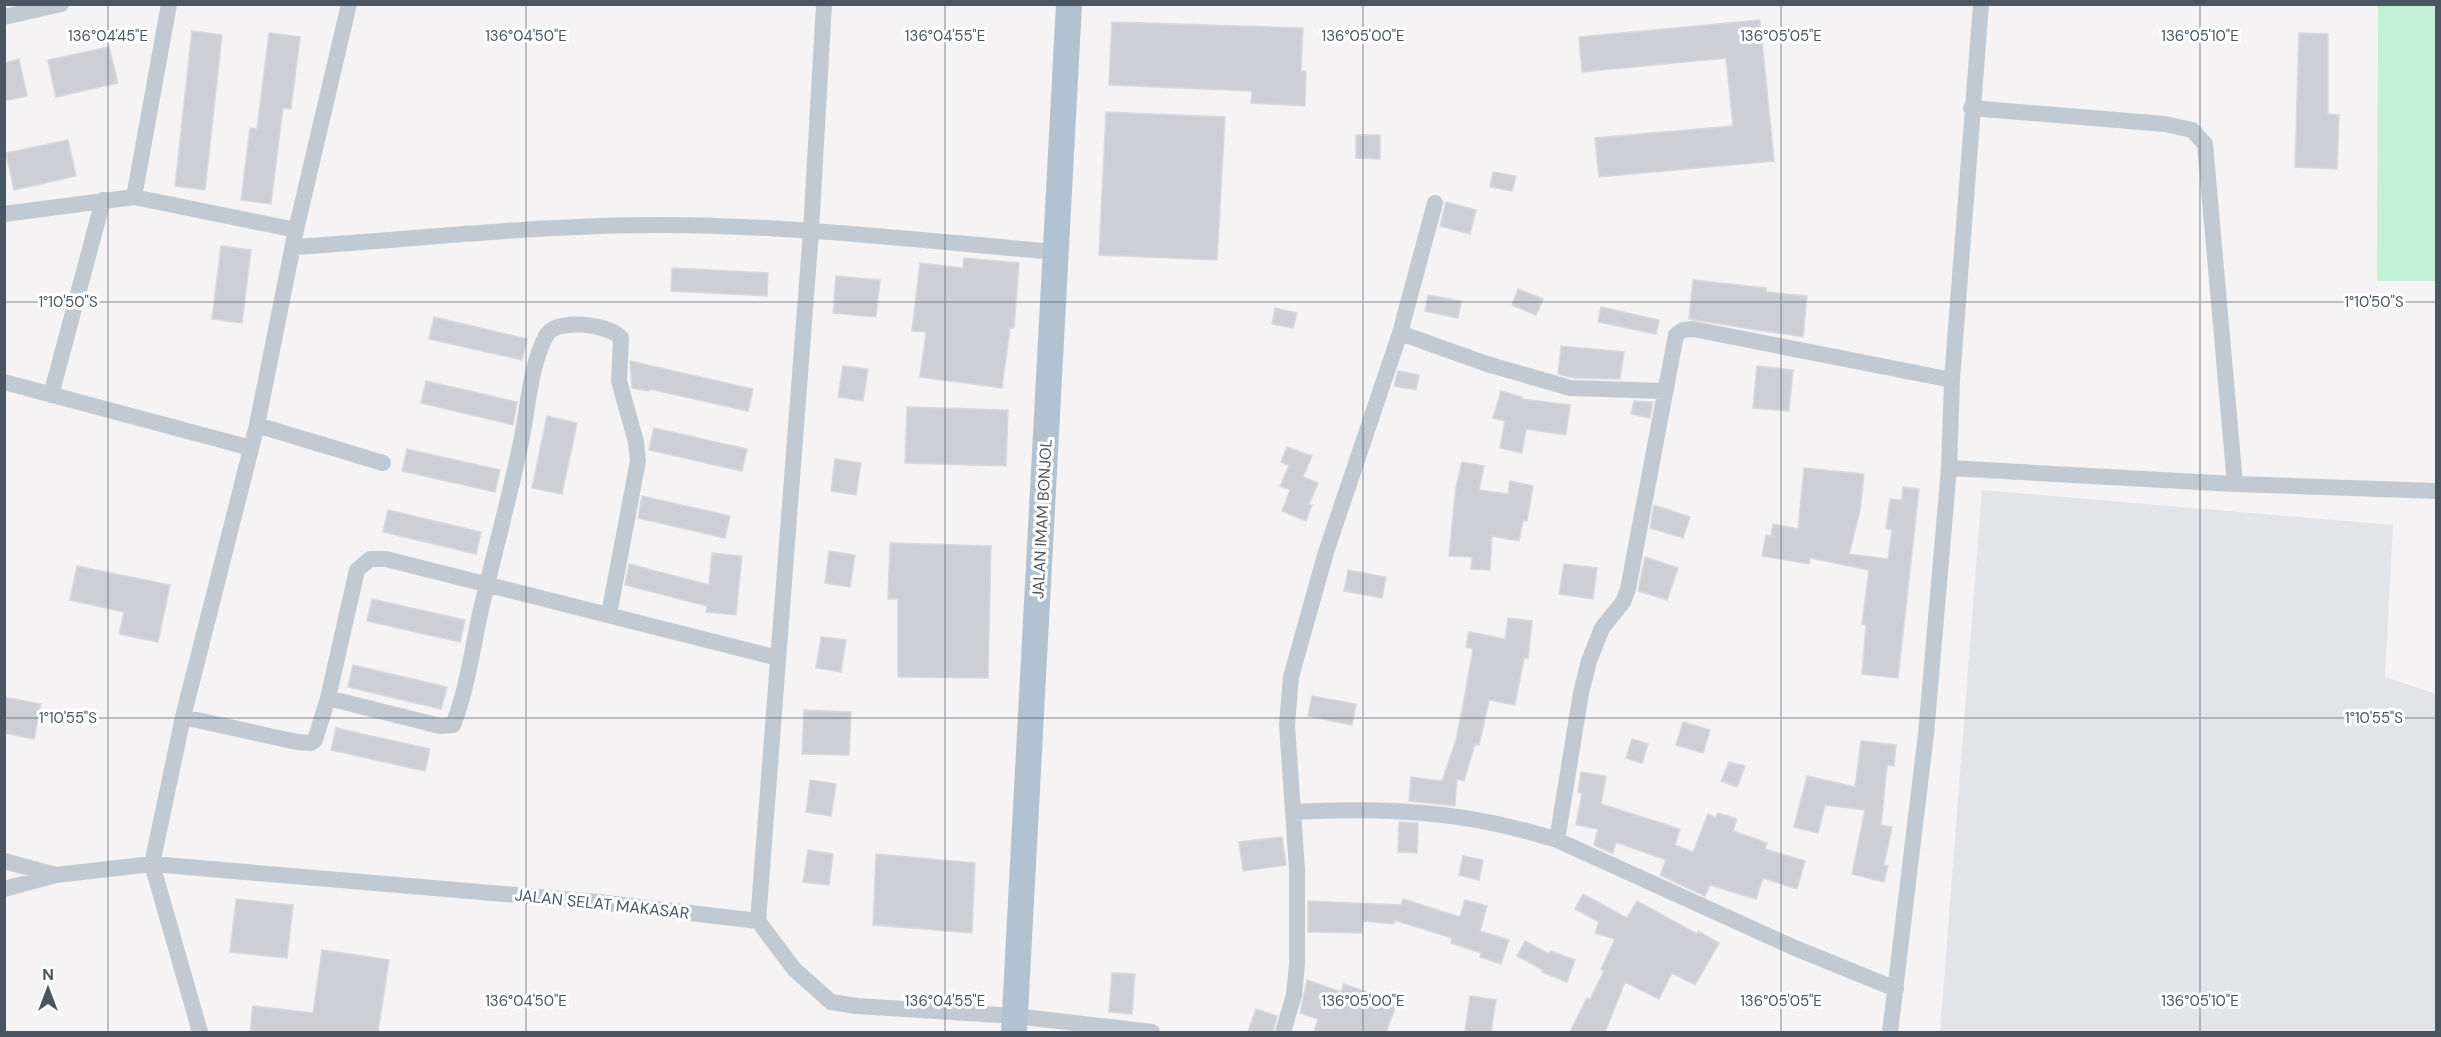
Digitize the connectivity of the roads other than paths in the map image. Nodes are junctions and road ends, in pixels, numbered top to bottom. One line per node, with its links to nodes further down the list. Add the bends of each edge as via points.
1 (61, 4): 7 (street)
2 (169, 4): 9 (street)
3 (824, 4): 14 (street)
4 (1069, 4): 16 (main road, JALAN IMAM BONJOL)
5 (1981, 4): 8 (street)
6 (348, 5): 13 (street)
7 (4, 17)
8 (1971, 108): 18 (street); 26 (street, via 2165,124 2192,130 2205,144)
9 (134, 197): 10 (street); 13 (street)
10 (103, 200): 12 (street); 21 (street)
11 (1435, 203): 17 (street)
12 (4, 214)
13 (296, 230): 15 (street)
14 (811, 231): 15 (street, via 571,226); 16 (street); 30 (street)
15 (293, 247): 22 (street)
16 (1056, 252): 41 (main road, JALAN IMAM BONJOL)
17 (1400, 333): 20 (street, via 1559,385 1602,391); 33 (street, via 1326,552 1291,677 1287,725)
18 (1952, 381): 20 (street, via 1693,329 1676,335); 25 (street)
19 (4, 382): 21 (street)
20 (1664, 391): 34 (street, via 1628,589 1598,636 1581,693)
21 (51, 395): 23 (street)
22 (257, 425): 23 (street); 24 (street)
23 (251, 448): 32 (street)
24 (383, 463)
25 (1949, 468): 26 (street); 40 (street, via 1926,734)
26 (2235, 484): 27 (street)
27 (2436, 491)
28 (487, 584): 29 (street); 29 (street, via 547,334 556,326 568,324 597,327 621,338 619,381 638,461); 31 (street, via 386,559 370,559 357,570); 31 (street, via 453,725 440,726)
29 (609, 614): 30 (street)
30 (778, 658): 39 (street)
31 (328, 698): 32 (street, via 320,729 311,743)
32 (183, 717): 36 (street)
33 (1293, 812): 34 (street, via 1399,809 1480,820); 44 (street, via 1297,964 1294,995)
34 (1557, 840): 40 (street, via 1795,948)
35 (4, 861): 37 (street)
36 (152, 864): 37 (street, JALAN SELAT MAKASAR); 39 (street, JALAN SELAT MAKASAR, via 598,902); 42 (street)
37 (56, 875): 38 (street)
38 (4, 889)
39 (758, 921): 41 (street, via 794,969 831,1002)
40 (1896, 989): 45 (street)
41 (1015, 1024): 43 (street)
42 (200, 1032)
43 (1152, 1032)
44 (1283, 1032)
45 (1890, 1032)

